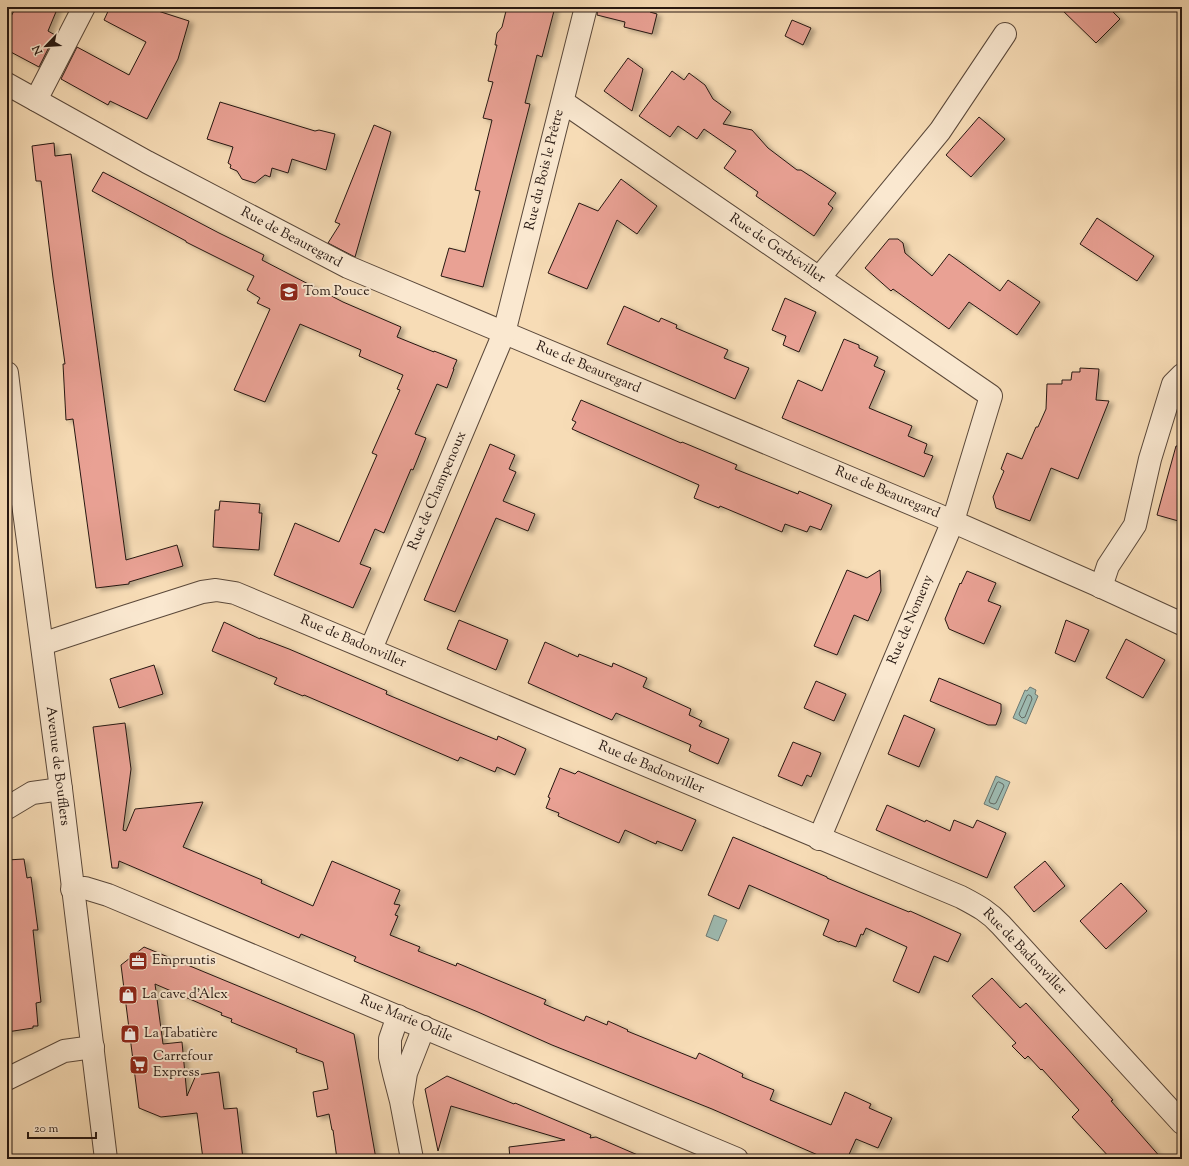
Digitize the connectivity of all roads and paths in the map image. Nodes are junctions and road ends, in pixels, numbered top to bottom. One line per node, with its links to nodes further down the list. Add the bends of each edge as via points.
1 (84, 7): 5 (street)
2 (586, 7): 6 (street, Rue du Bois le Prêtre)
3 (1005, 34): 7 (street, via 940,131)
4 (7, 84): 5 (street, Rue de Beauregard)
5 (36, 100): 8 (street, Rue de Beauregard, via 348,268)
6 (563, 102): 7 (street, Rue de Gerbéviller); 8 (street, Rue du Bois le Prêtre)
7 (819, 278): 11 (street, Rue de Gerbéviller)
8 (504, 333): 13 (street, Rue de Beauregard); 17 (street, Rue de Champenoux)
9 (7, 373): 12 (street, Avenue de Boufflers)
10 (1182, 375): 14 (street, via 1173,384 1150,459 1135,525 1108,566)
11 (991, 396): 13 (street, Rue de Nomeny)
12 (13, 482): 16 (street, Avenue de Boufflers)
13 (953, 521): 14 (street, Rue de Beauregard); 20 (street, Rue de Nomeny)
14 (1101, 587): 15 (street, Rue de Beauregard)
15 (1182, 624)
16 (42, 644): 17 (street, Rue de Badonviller, via 169,602 216,590 235,593); 18 (street, Avenue de Boufflers)
17 (371, 649): 20 (street, Rue de Badonviller)
18 (61, 789): 19 (street, via 32,793); 21 (street, Avenue de Boufflers)
19 (7, 808)
20 (820, 839): 27 (street, Rue de Badonviller, via 961,897 990,914)
21 (72, 889): 22 (street, Rue Marie Odile, via 84,888 108,895); 24 (street, Avenue de Boufflers)
22 (398, 1016): 23 (street, Rue Marie Odile); 26 (street, via 390,1039 390,1048)
23 (424, 1027): 26 (street, via 406,1073); 30 (street, Rue Marie Odile)
24 (92, 1047): 25 (street, via 64,1051); 28 (street, Avenue de Boufflers)
25 (7, 1079)
26 (401, 1101): 29 (street)
27 (1182, 1123)
28 (106, 1159)
29 (412, 1159)
30 (737, 1159)

